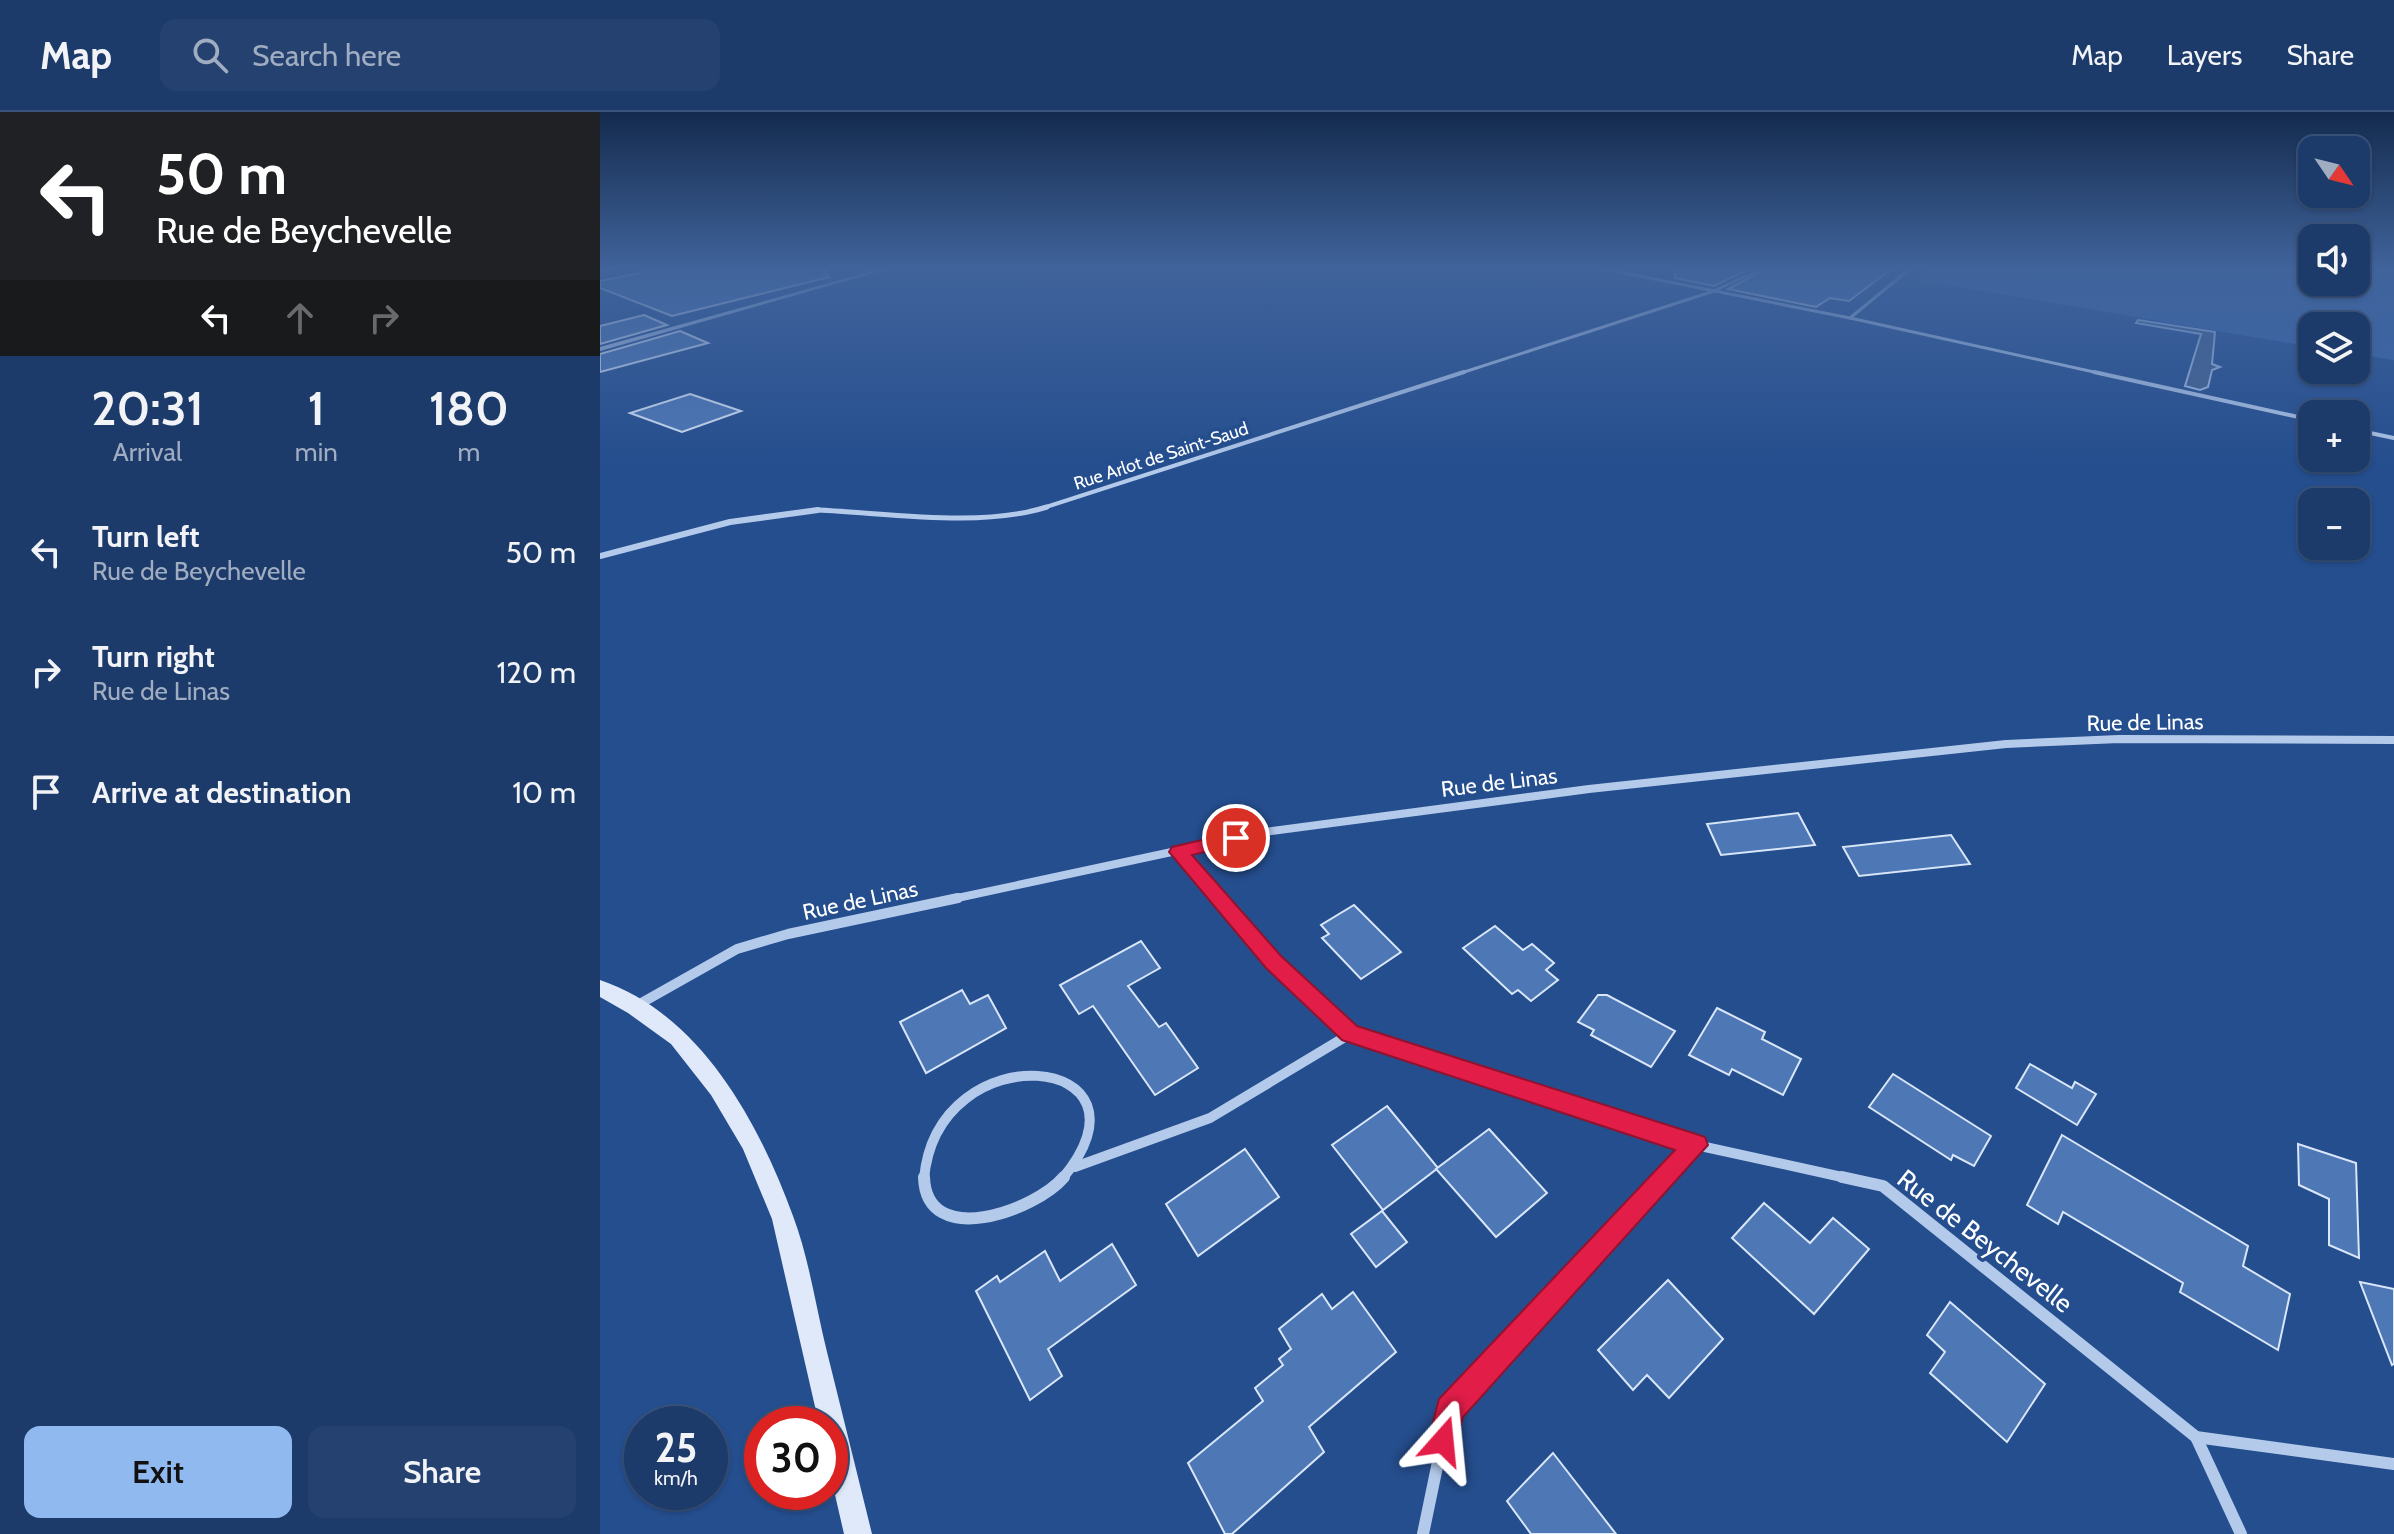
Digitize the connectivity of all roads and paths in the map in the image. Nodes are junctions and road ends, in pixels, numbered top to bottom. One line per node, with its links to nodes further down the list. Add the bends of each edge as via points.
1 (656, 333): 4 (street)
2 (1583, 333): 8 (lane, Rue Arlot de Saint-Saud, via 1027,513 987,517)
3 (1920, 333): 5 (lane)
4 (600, 349)
5 (2298, 417)
6 (2370, 433): 7 (lane)
7 (2394, 438)
8 (818, 510): 9 (street, Rue Arlot de Saint-Saud, via 730,522)
9 (600, 556)
10 (2394, 740): 11 (street, Rue de Linas, via 2006,744 1451,806 1265,832)
11 (1178, 852): 13 (street, Rue de Linas, via 788,934 737,949); 14 (street, Rue de Beychevelle, via 1273,962)
12 (600, 988): 13 (main road)
13 (635, 1007): 19 (main road, via 678,1038 751,1143 783,1219)
14 (1350, 1034): 15 (street, Rue de Beychevelle); 16 (street, via 1210,1118)
15 (1696, 1145): 17 (street, Rue de Beychevelle, via 1883,1186); 20 (street, via 1449,1409)
16 (1075, 1167): 16 (street, via 1087,1144 1087,1102 1059,1076 1013,1076 965,1099 945,1118 924,1164 925,1186 935,1203 953,1216 1004,1217 1056,1188)
17 (2196, 1437): 18 (street); 21 (street)
18 (2394, 1464)
19 (858, 1534)
20 (1423, 1534)
21 (2241, 1534)

